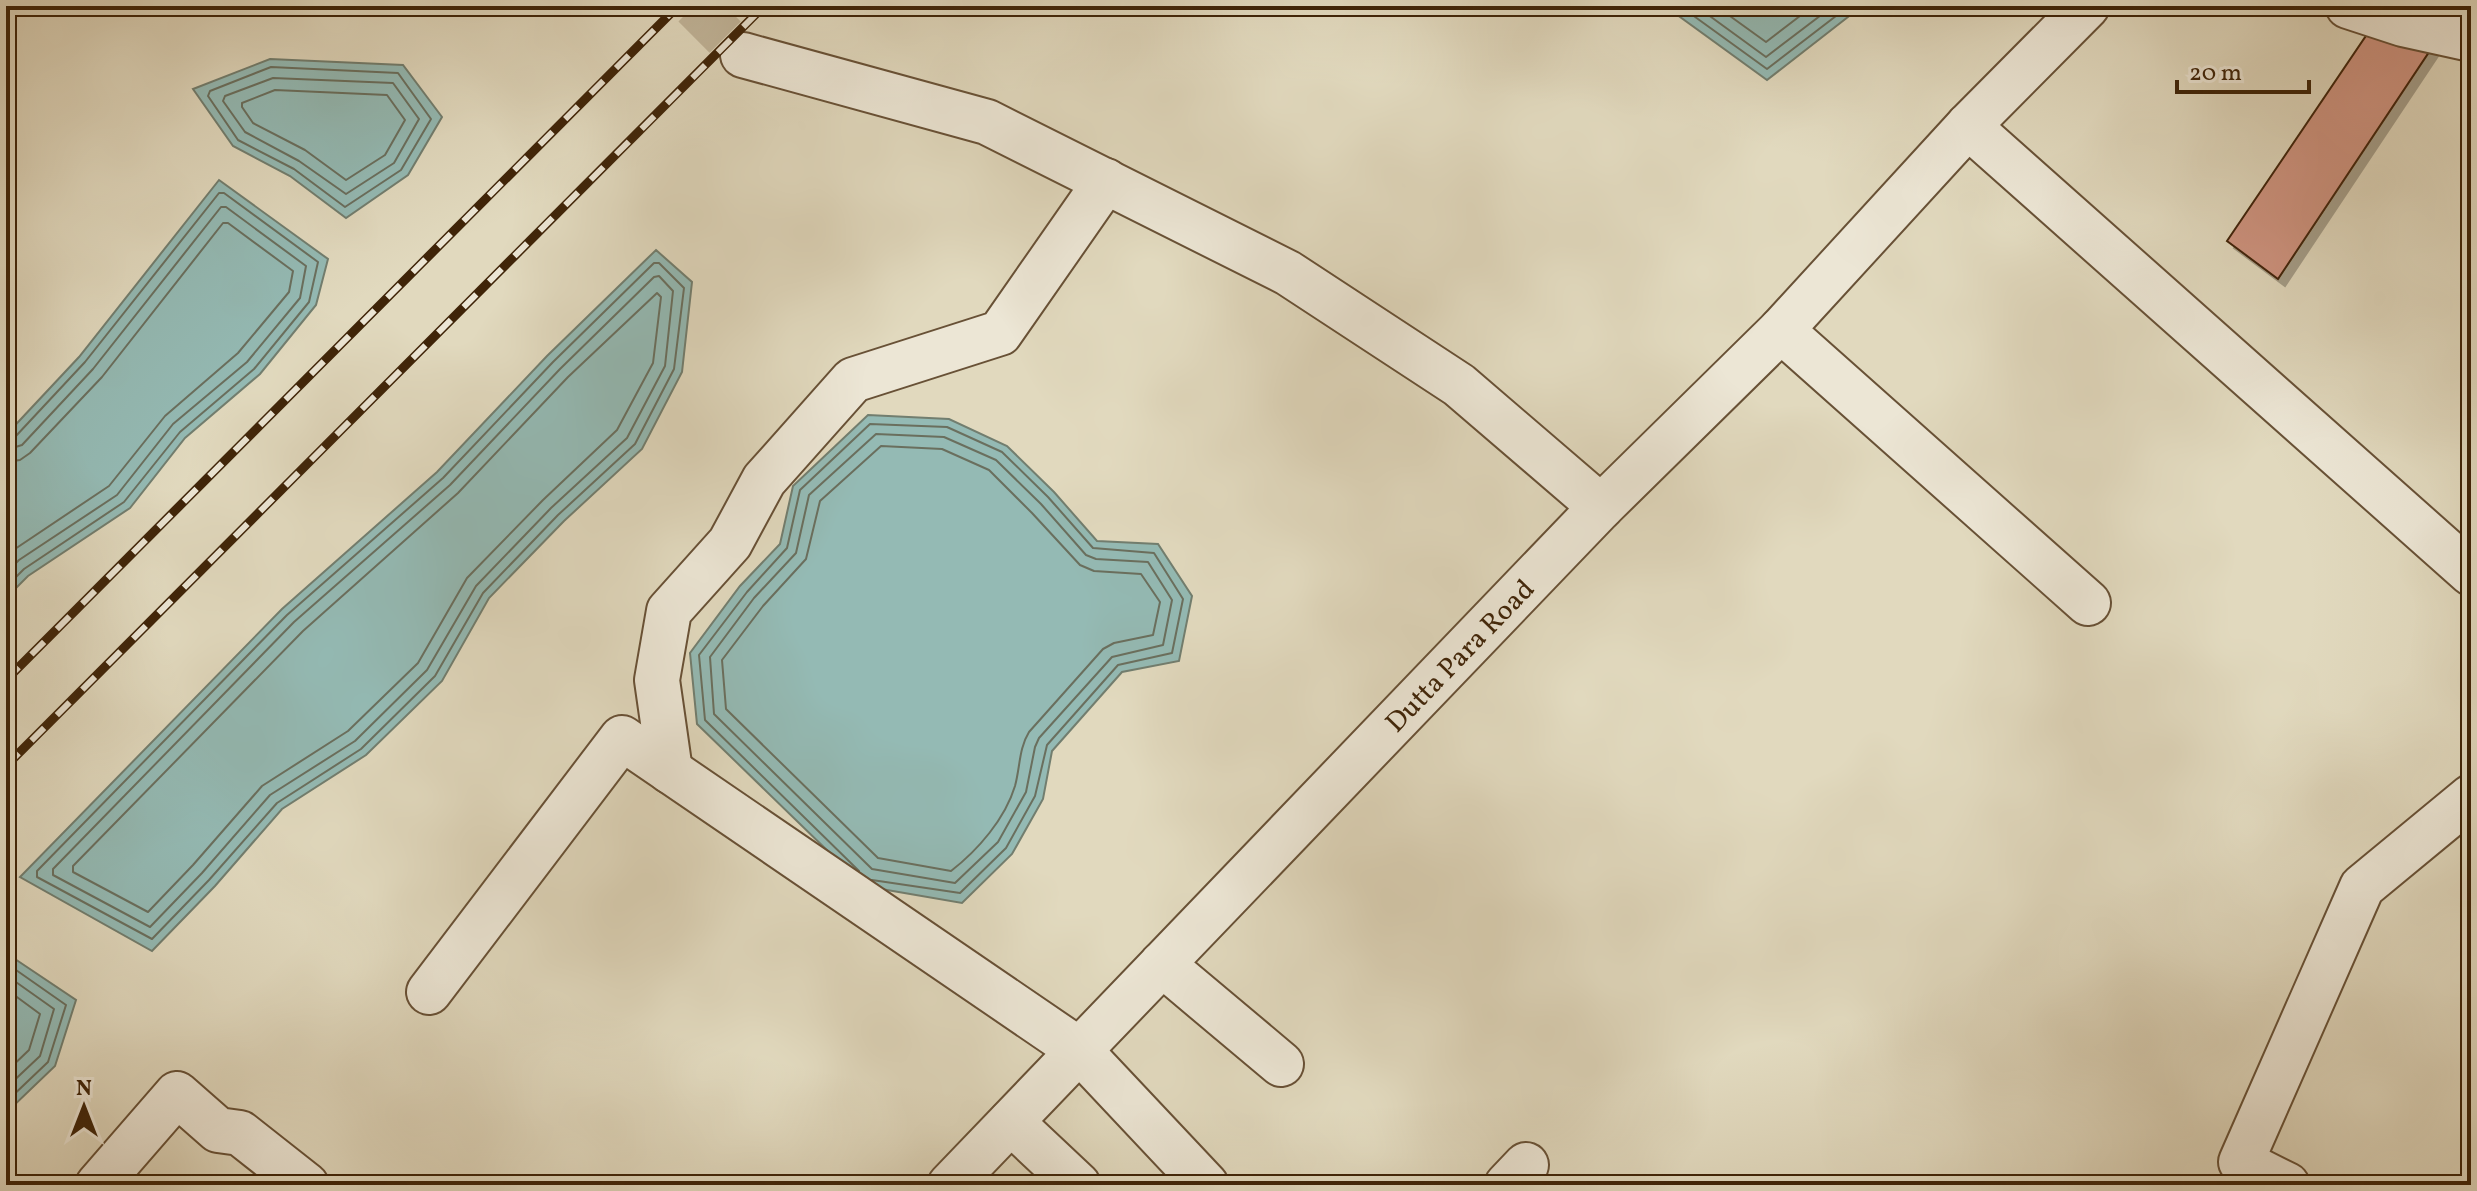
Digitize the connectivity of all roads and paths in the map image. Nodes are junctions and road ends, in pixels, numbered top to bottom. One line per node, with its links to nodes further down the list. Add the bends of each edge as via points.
1 (2087, 6): 5 (street, Dutta Para Road)
2 (2358, 8): 3 (street)
3 (2471, 39)
4 (743, 55): 6 (street, via 987,122)
5 (1968, 126): 7 (street, Dutta Para Road); 9 (street)
6 (1106, 181): 8 (street, via 1288,273 1378,329 1459,385); 11 (street, via 1000,333 853,380 764,480 730,543 669,611 657,680)
7 (1781, 330): 8 (street, Dutta Para Road); 10 (street)
8 (1601, 507): 13 (street, Dutta Para Road)
9 (2471, 573)
10 (2088, 603)
11 (670, 771): 14 (street, via 622,738); 15 (street)
12 (2471, 797): 23 (street, via 2362,887 2241,1162)
13 (1162, 964): 15 (street, Dutta Para Road); 16 (street)
14 (429, 992)
15 (1079, 1050): 17 (street, Dutta Para Road); 22 (street)
16 (1281, 1064)
17 (1011, 1122): 20 (street, Dutta Para Road); 21 (street)
18 (98, 1185): 19 (street, via 177,1094 218,1130 240,1133)
19 (306, 1185)
20 (950, 1185)
21 (1078, 1185)
22 (1206, 1185)
23 (2287, 1185)

